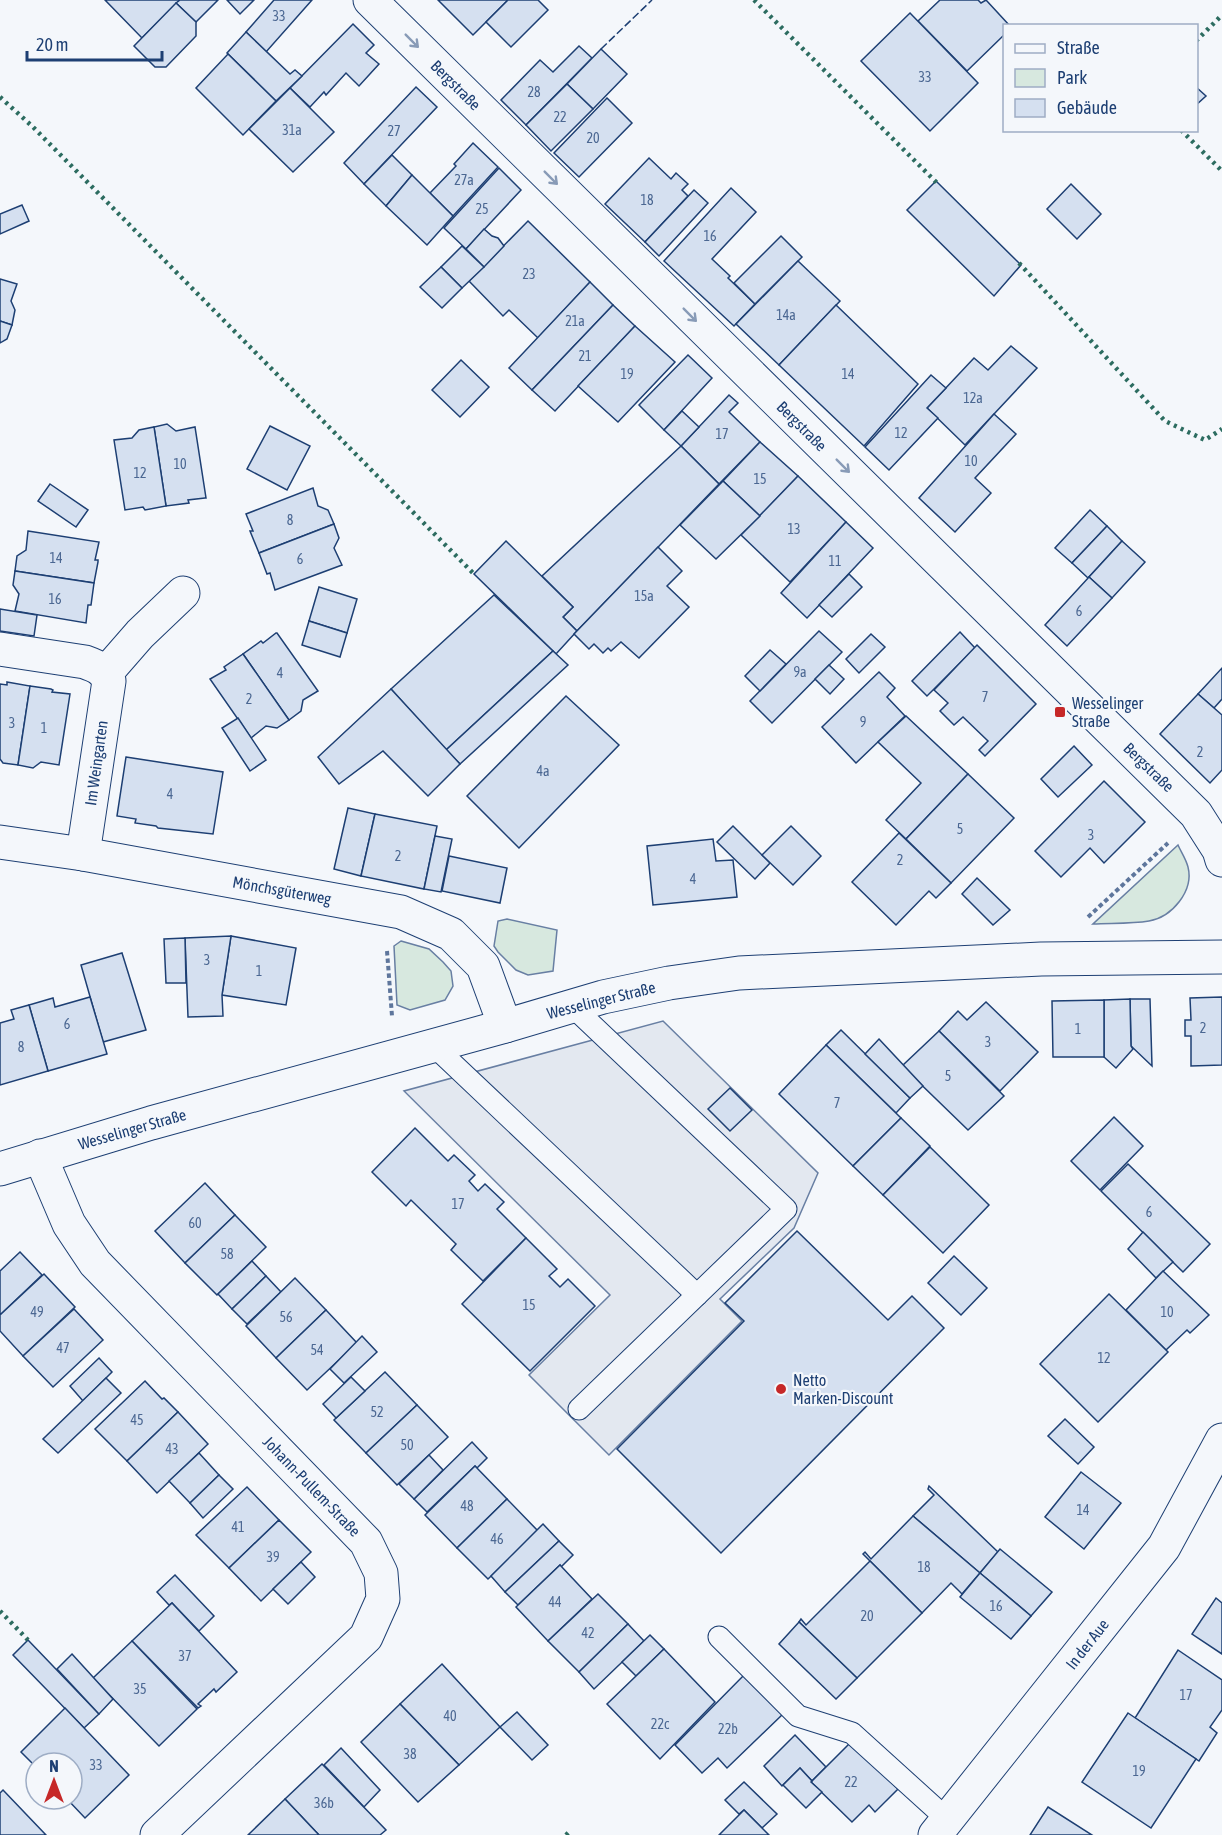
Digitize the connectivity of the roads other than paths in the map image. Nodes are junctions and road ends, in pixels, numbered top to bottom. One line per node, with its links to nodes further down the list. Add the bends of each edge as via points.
1 (370, 0): 7 (street, Bergstraße, one-way to 7, via 1198,817)
2 (183, 592): 4 (street)
3 (0, 649): 4 (street, via 85,662)
4 (106, 673): 6 (street, Im Weingarten, via 109,681)
5 (0, 842): 6 (street, Mönchsgüterweg)
6 (83, 854): 10 (street, Mönchsgüterweg, via 401,912 452,934 483,966)
7 (1222, 860)
8 (1222, 957): 9 (street, Wesselinger Straße, via 1041,959 739,973 669,983)
9 (572, 1006): 10 (street, Wesselinger Straße); 14 (lane, via 786,1209)
10 (506, 1026): 11 (street, Wesselinger Straße)
11 (434, 1046): 12 (street, Wesselinger Straße); 14 (lane)
12 (40, 1156): 13 (street, Wesselinger Straße); 19 (street, Johann-Pullem-Straße, via 69,1224 95,1263 366,1542 381,1574 383,1599 366,1637)
13 (0, 1168)
14 (697, 1295): 15 (lane)
15 (579, 1409)
16 (1222, 1440): 18 (street, In der Aue, via 1164,1547)
17 (719, 1637): 18 (lane, via 798,1716 852,1733)
18 (941, 1828)
19 (157, 1835)

